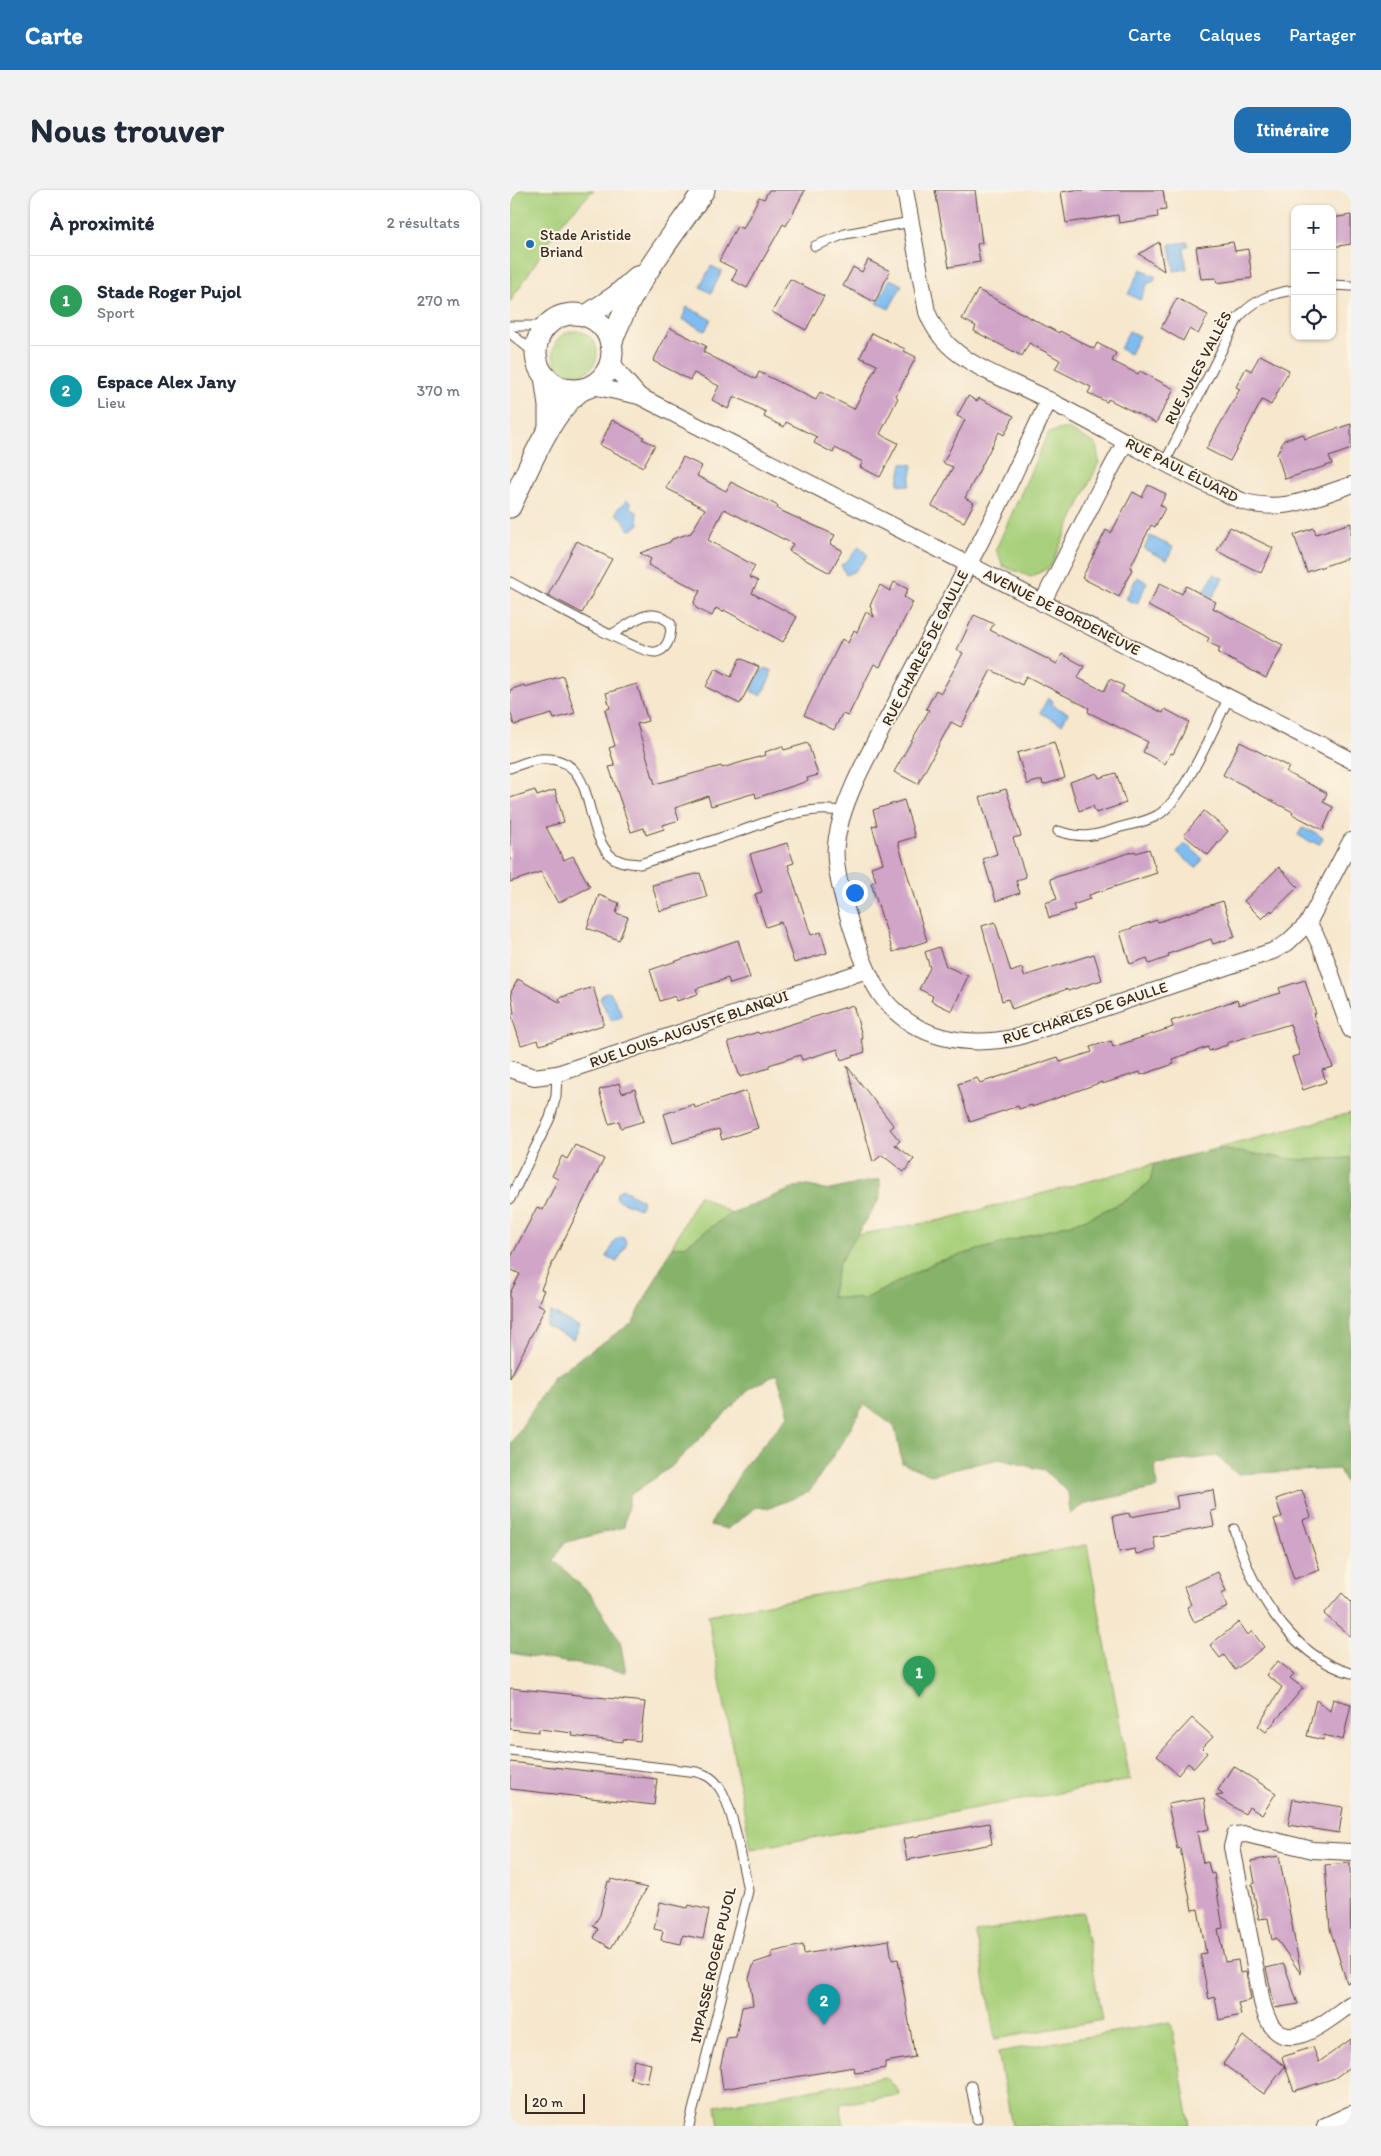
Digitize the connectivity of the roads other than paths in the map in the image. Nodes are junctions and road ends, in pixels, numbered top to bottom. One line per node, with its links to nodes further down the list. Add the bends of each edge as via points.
1 (704, 190): 5 (street)
2 (905, 190): 3 (street, RUE PAUL ÉLUARD)
3 (911, 222): 4 (lane, via 845,234); 18 (street, RUE PAUL ÉLUARD, via 927,312 933,327 959,354 974,364)
4 (815, 246)
5 (657, 258): 9 (street, via 616,296); 13 (street, via 628,305)
6 (1336, 285): 7 (lane)
7 (1351, 286)
8 (1291, 291): 21 (lane, RUE JULES VALLÈS, via 1268,295 1248,307 1238,318)
9 (586, 316): 11 (street, via 564,316); 13 (street, via 602,326)
10 (510, 326): 11 (lane)
11 (547, 326): 14 (street, via 539,339)
12 (510, 333): 14 (lane)
13 (611, 352): 16 (street, via 605,375); 17 (street, AVENUE DE BORDENEUVE, via 619,373)
14 (536, 354): 15 (street)
15 (545, 376): 16 (street, via 562,388); 19 (street)
16 (588, 388): 17 (street, AVENUE DE BORDENEUVE); 19 (street, via 572,396)
17 (639, 396): 24 (street, AVENUE DE BORDENEUVE)
18 (1048, 400): 20 (street, RUE PAUL ÉLUARD); 24 (street, RUE CHARLES DE GAULLE)
19 (549, 429): 23 (street)
20 (1126, 441): 21 (street, RUE PAUL ÉLUARD); 26 (street)
21 (1165, 462): 22 (street, RUE PAUL ÉLUARD, via 1242,501 1268,507 1299,502)
22 (1351, 485)
23 (510, 506)
24 (969, 563): 26 (street, AVENUE DE BORDENEUVE); 31 (street, RUE CHARLES DE GAULLE, via 855,783)
25 (510, 582): 27 (lane)
26 (1042, 603): 28 (street, AVENUE DE BORDENEUVE)
27 (610, 635): 27 (lane, via 655,652 664,648 671,637 671,624 663,616 653,614 640,617)
28 (1229, 696): 29 (street, AVENUE DE BORDENEUVE); 32 (lane, via 1183,788 1159,815 1096,835 1081,837)
29 (1351, 760)
30 (510, 768): 31 (lane, via 538,759 570,765 580,779 600,839 611,856 624,863 640,864 774,820 812,811)
31 (844, 812): 35 (street, RUE CHARLES DE GAULLE, via 836,844 837,873)
32 (1058, 831)
33 (1351, 841): 34 (street, RUE CHARLES DE GAULLE)
34 (1308, 924): 35 (street, RUE CHARLES DE GAULLE, via 1287,943 1260,956 996,1042 938,1038 921,1030 893,1009); 36 (street, via 1331,970)
35 (867, 970): 38 (street, RUE LOUIS-AUGUSTE BLANQUI)
36 (1351, 1030)
37 (510, 1069): 38 (street, RUE LOUIS-AUGUSTE BLANQUI, via 534,1077)
38 (557, 1074): 39 (lane, via 550,1118)
39 (510, 1198)
40 (1234, 1530): 41 (lane, via 1249,1570 1289,1633 1312,1656)
41 (1351, 1673)
42 (510, 1750): 48 (lane, IMPASSE ROGER PUJOL, via 697,1772 710,1776 720,1788 748,1891)
43 (1351, 1852): 44 (street, via 1314,1850 1246,1834 1235,1835 1232,1847 1265,2017 1273,2029 1284,2035 1302,2036)
44 (1351, 2004)
45 (971, 2086): 47 (lane)
46 (1351, 2114): 49 (street)
47 (977, 2119)
48 (688, 2126)
49 (1326, 2126)

